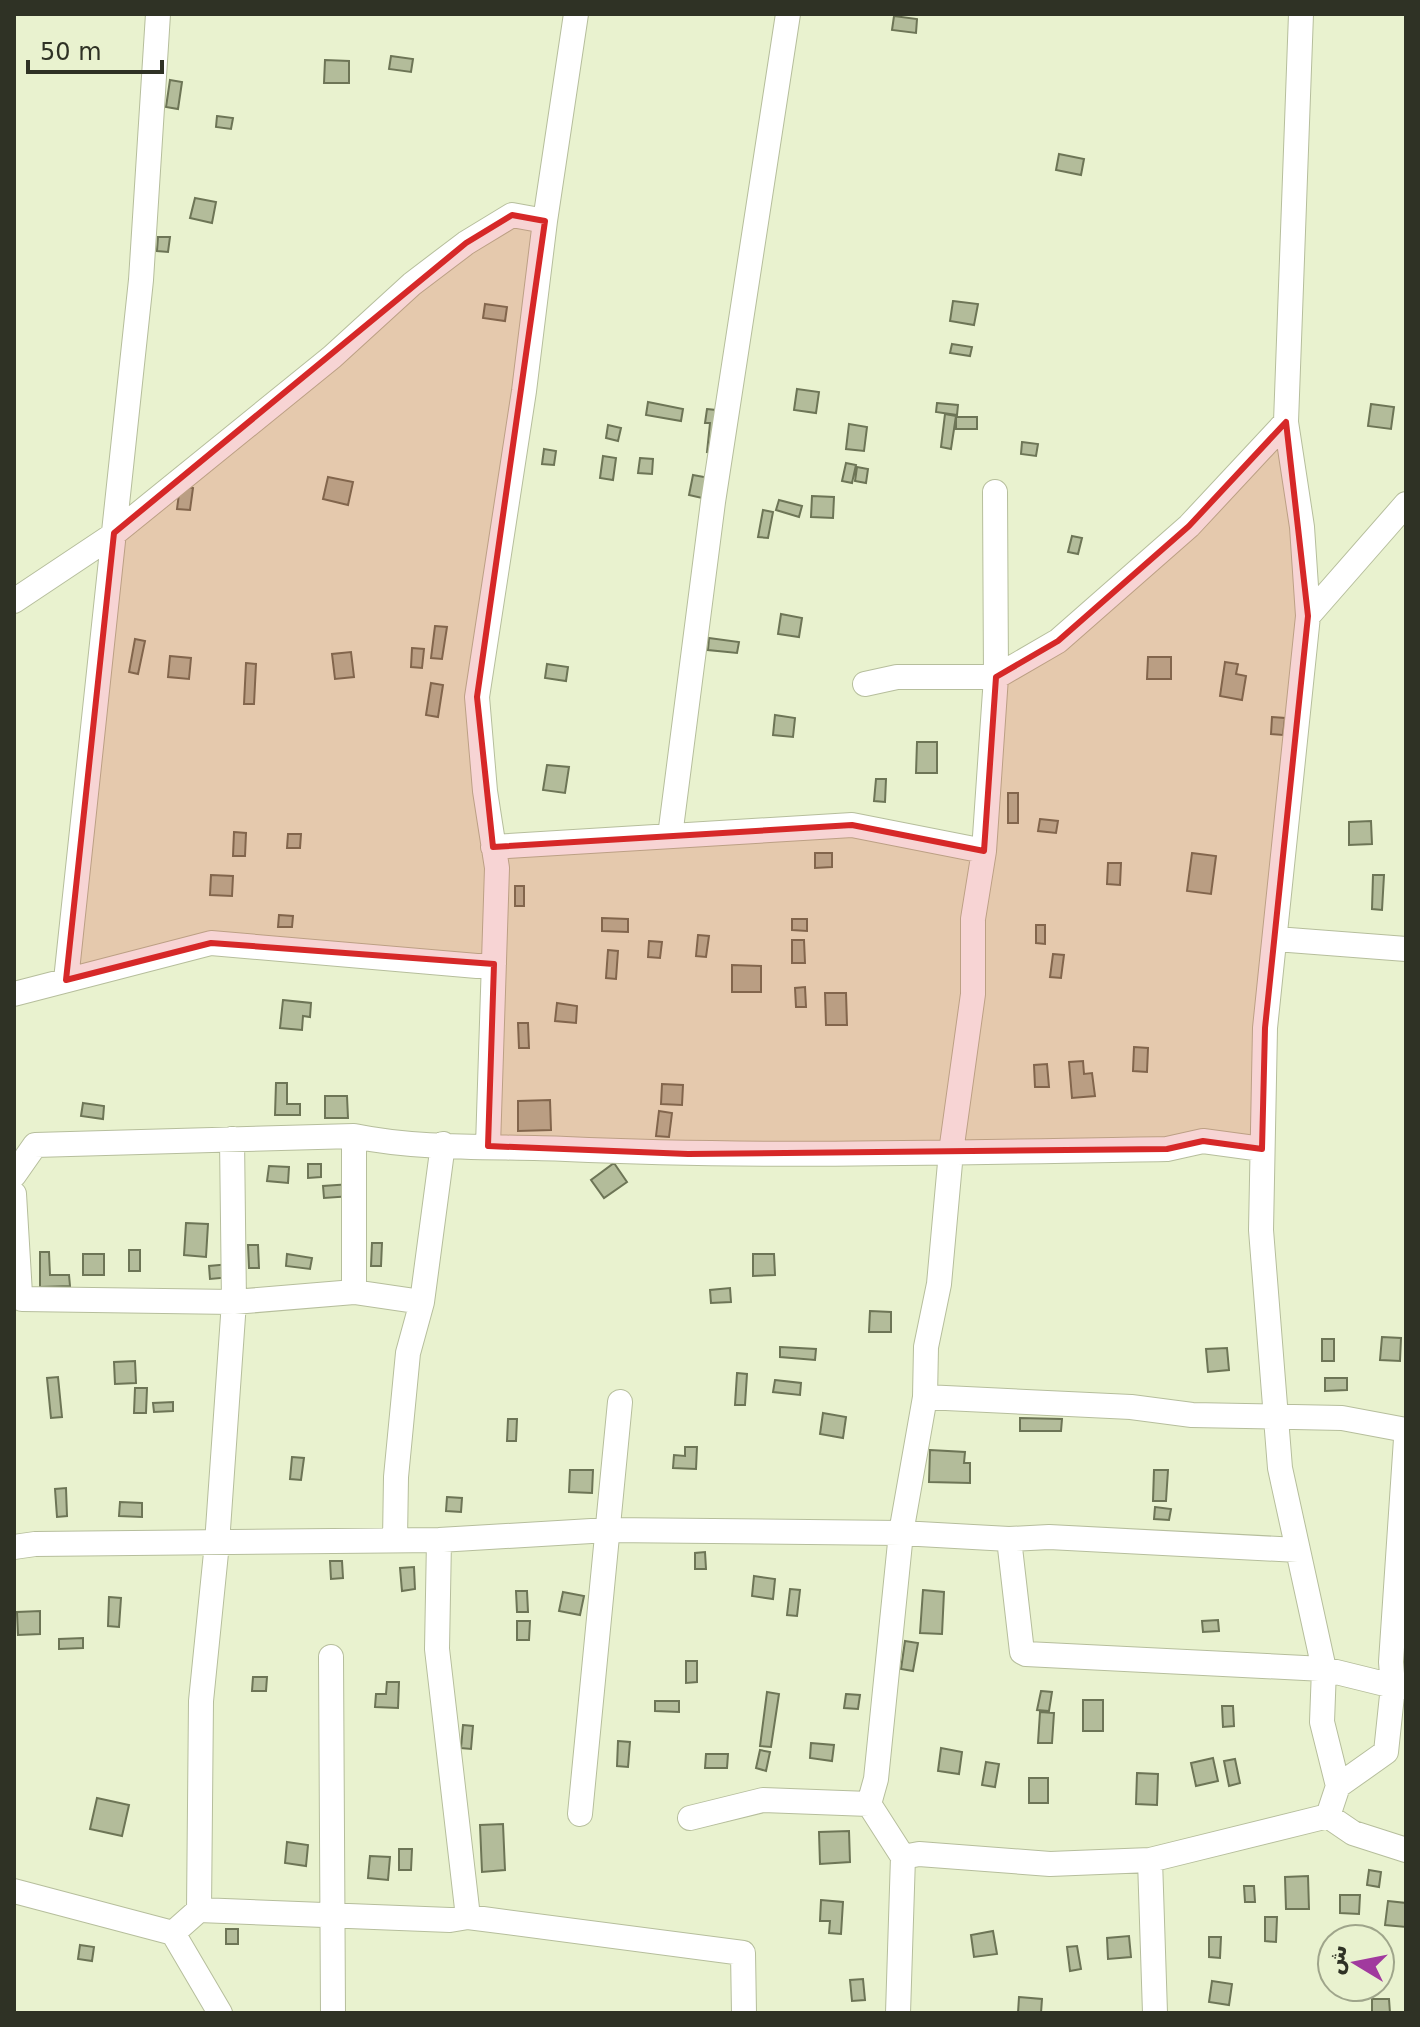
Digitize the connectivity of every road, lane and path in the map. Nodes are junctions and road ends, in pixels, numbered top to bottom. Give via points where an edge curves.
1 (158, 14) edge
2 (576, 14) edge
3 (788, 14) edge
4 (1301, 14) edge
5 (545, 221) junction
6 (1286, 422) junction
7 (995, 492) dead end
8 (1406, 504) edge
9 (114, 533) junction
10 (14, 601) edge
11 (1308, 616) junction
12 (996, 677) junction
13 (865, 684) dead end
14 (670, 836) junction
15 (493, 847) junction
16 (984, 851) junction
17 (1276, 939) junction
18 (1406, 949) edge
19 (494, 964) junction
20 (66, 980) junction
21 (14, 994) edge
22 (354, 1136) junction
23 (232, 1139) junction
24 (443, 1144) junction
25 (488, 1146) junction
26 (1262, 1149) junction
27 (951, 1152) junction
28 (14, 1175) edge
29 (14, 1194) edge
30 (354, 1292) junction
31 (17, 1294) edge
32 (234, 1302) junction
33 (422, 1302) junction
34 (925, 1397) junction
35 (620, 1402) dead end
36 (1276, 1415) junction
37 (1406, 1430) edge
38 (1406, 1439) edge
39 (608, 1530) junction
40 (901, 1533) junction
41 (1009, 1539) junction
42 (395, 1540) junction
43 (439, 1540) junction
44 (217, 1543) junction
45 (14, 1547) edge
46 (1298, 1550) junction
47 (331, 1657) dead end
48 (1324, 1669) junction
49 (1399, 1686) edge
50 (1338, 1786) junction
51 (869, 1804) junction
52 (580, 1814) dead end
53 (1328, 1816) junction
54 (690, 1818) dead end
55 (1406, 1850) edge
56 (903, 1857) junction
57 (1150, 1860) junction
58 (14, 1891) edge
59 (199, 1910) junction
60 (334, 1916) junction
61 (468, 1917) junction
62 (173, 1933) junction
63 (220, 2013) edge
64 (333, 2013) edge
65 (744, 2013) edge
66 (898, 2013) edge
67 (1155, 2013) edge

1 - 9 street via 141,280
2 - 5 street
3 - 14 street via 713,502
4 - 6 street
5 - 9 street via 512,215 466,243
5 - 15 street via 477,697
6 - 11 street via 1302,527
6 - 12 street via 1178,536 1058,641
7 - 12 street
8 - 11 street
9 - 10 street
9 - 20 street
11 - 17 street
12 - 13 street via 897,677
12 - 16 street
14 - 15 street
14 - 16 street via 852,825
15 - 19 street
16 - 27 street via 973,919 973,994
17 - 18 street
17 - 26 street via 1265,1028
19 - 20 street via 211,943
19 - 25 street
20 - 21 street
22 - 23 street
22 - 24 street
22 - 30 street
23 - 28 street via 35,1145
23 - 32 street
24 - 25 street
24 - 33 street
25 - 27 street via 688,1154
26 - 27 street via 1203,1141 1167,1149
26 - 36 street via 1261,1230
27 - 34 street via 939,1284 926,1347
29 - 31 street
30 - 32 street
30 - 33 street
31 - 32 street via 37,1300
32 - 44 street
33 - 42 street via 408,1353
34 - 36 street via 1192,1415
34 - 40 street
35 - 39 street
36 - 37 street via 1342,1418
36 - 46 street via 1280,1468
38 - 49 street via 1391,1662
39 - 40 street
39 - 43 street
39 - 52 street
40 - 41 street
40 - 51 street via 876,1779
41 - 46 street
41 - 48 street via 1019,1635 1026,1654
42 - 43 street
42 - 44 street
43 - 61 street via 437,1649
44 - 45 street
44 - 59 street via 201,1701
46 - 48 street
47 - 60 street
48 - 49 street
48 - 50 street via 1322,1722
49 - 50 street via 1386,1752
50 - 53 street
51 - 54 street via 763,1800
51 - 56 street
53 - 55 street via 1353,1833
53 - 57 street
56 - 57 street via 1050,1864
56 - 66 street
57 - 67 street
58 - 62 street
59 - 60 street
59 - 62 street
60 - 61 street
60 - 64 street
61 - 65 street via 743,1953
62 - 63 street

